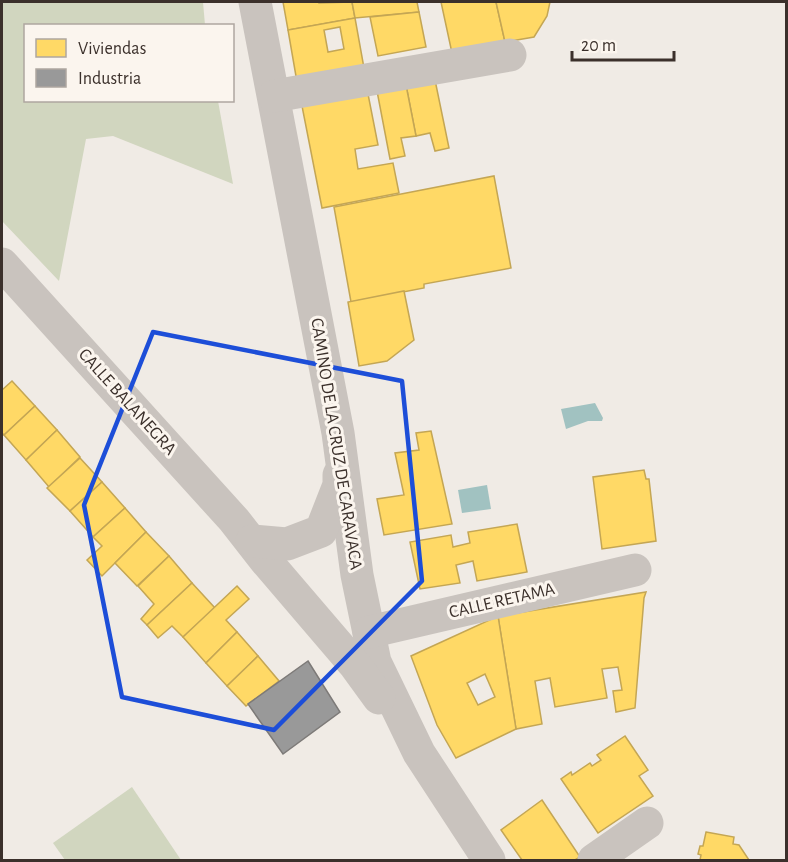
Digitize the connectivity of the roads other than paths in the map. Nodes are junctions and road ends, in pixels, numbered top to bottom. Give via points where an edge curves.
1 (255, 2) edge
2 (510, 55) dead end
3 (273, 96) junction
4 (2, 264) edge
5 (338, 433) junction
6 (252, 541) junction
7 (635, 570) dead end
8 (369, 632) junction
9 (419, 753) junction
10 (647, 823) dead end
11 (489, 861) edge
12 (594, 861) edge

1 - 3 street, CAMINO DE LA CRUZ DE CARAVACA
2 - 3 street
3 - 5 street, CAMINO DE LA CRUZ DE CARAVACA
4 - 6 street, CALLE BALANEGRA
5 - 6 street via 339,485 321,531 287,544
5 - 8 street, CAMINO DE LA CRUZ DE CARAVACA via 357,575
6 - 9 street, CALLE BALANEGRA via 355,665
7 - 8 street, CALLE RETAMA
8 - 9 street, CAMINO DE LA CRUZ DE CARAVACA via 375,662
9 - 11 street, CAMINO DE LA CRUZ DE CARAVACA
10 - 12 street

